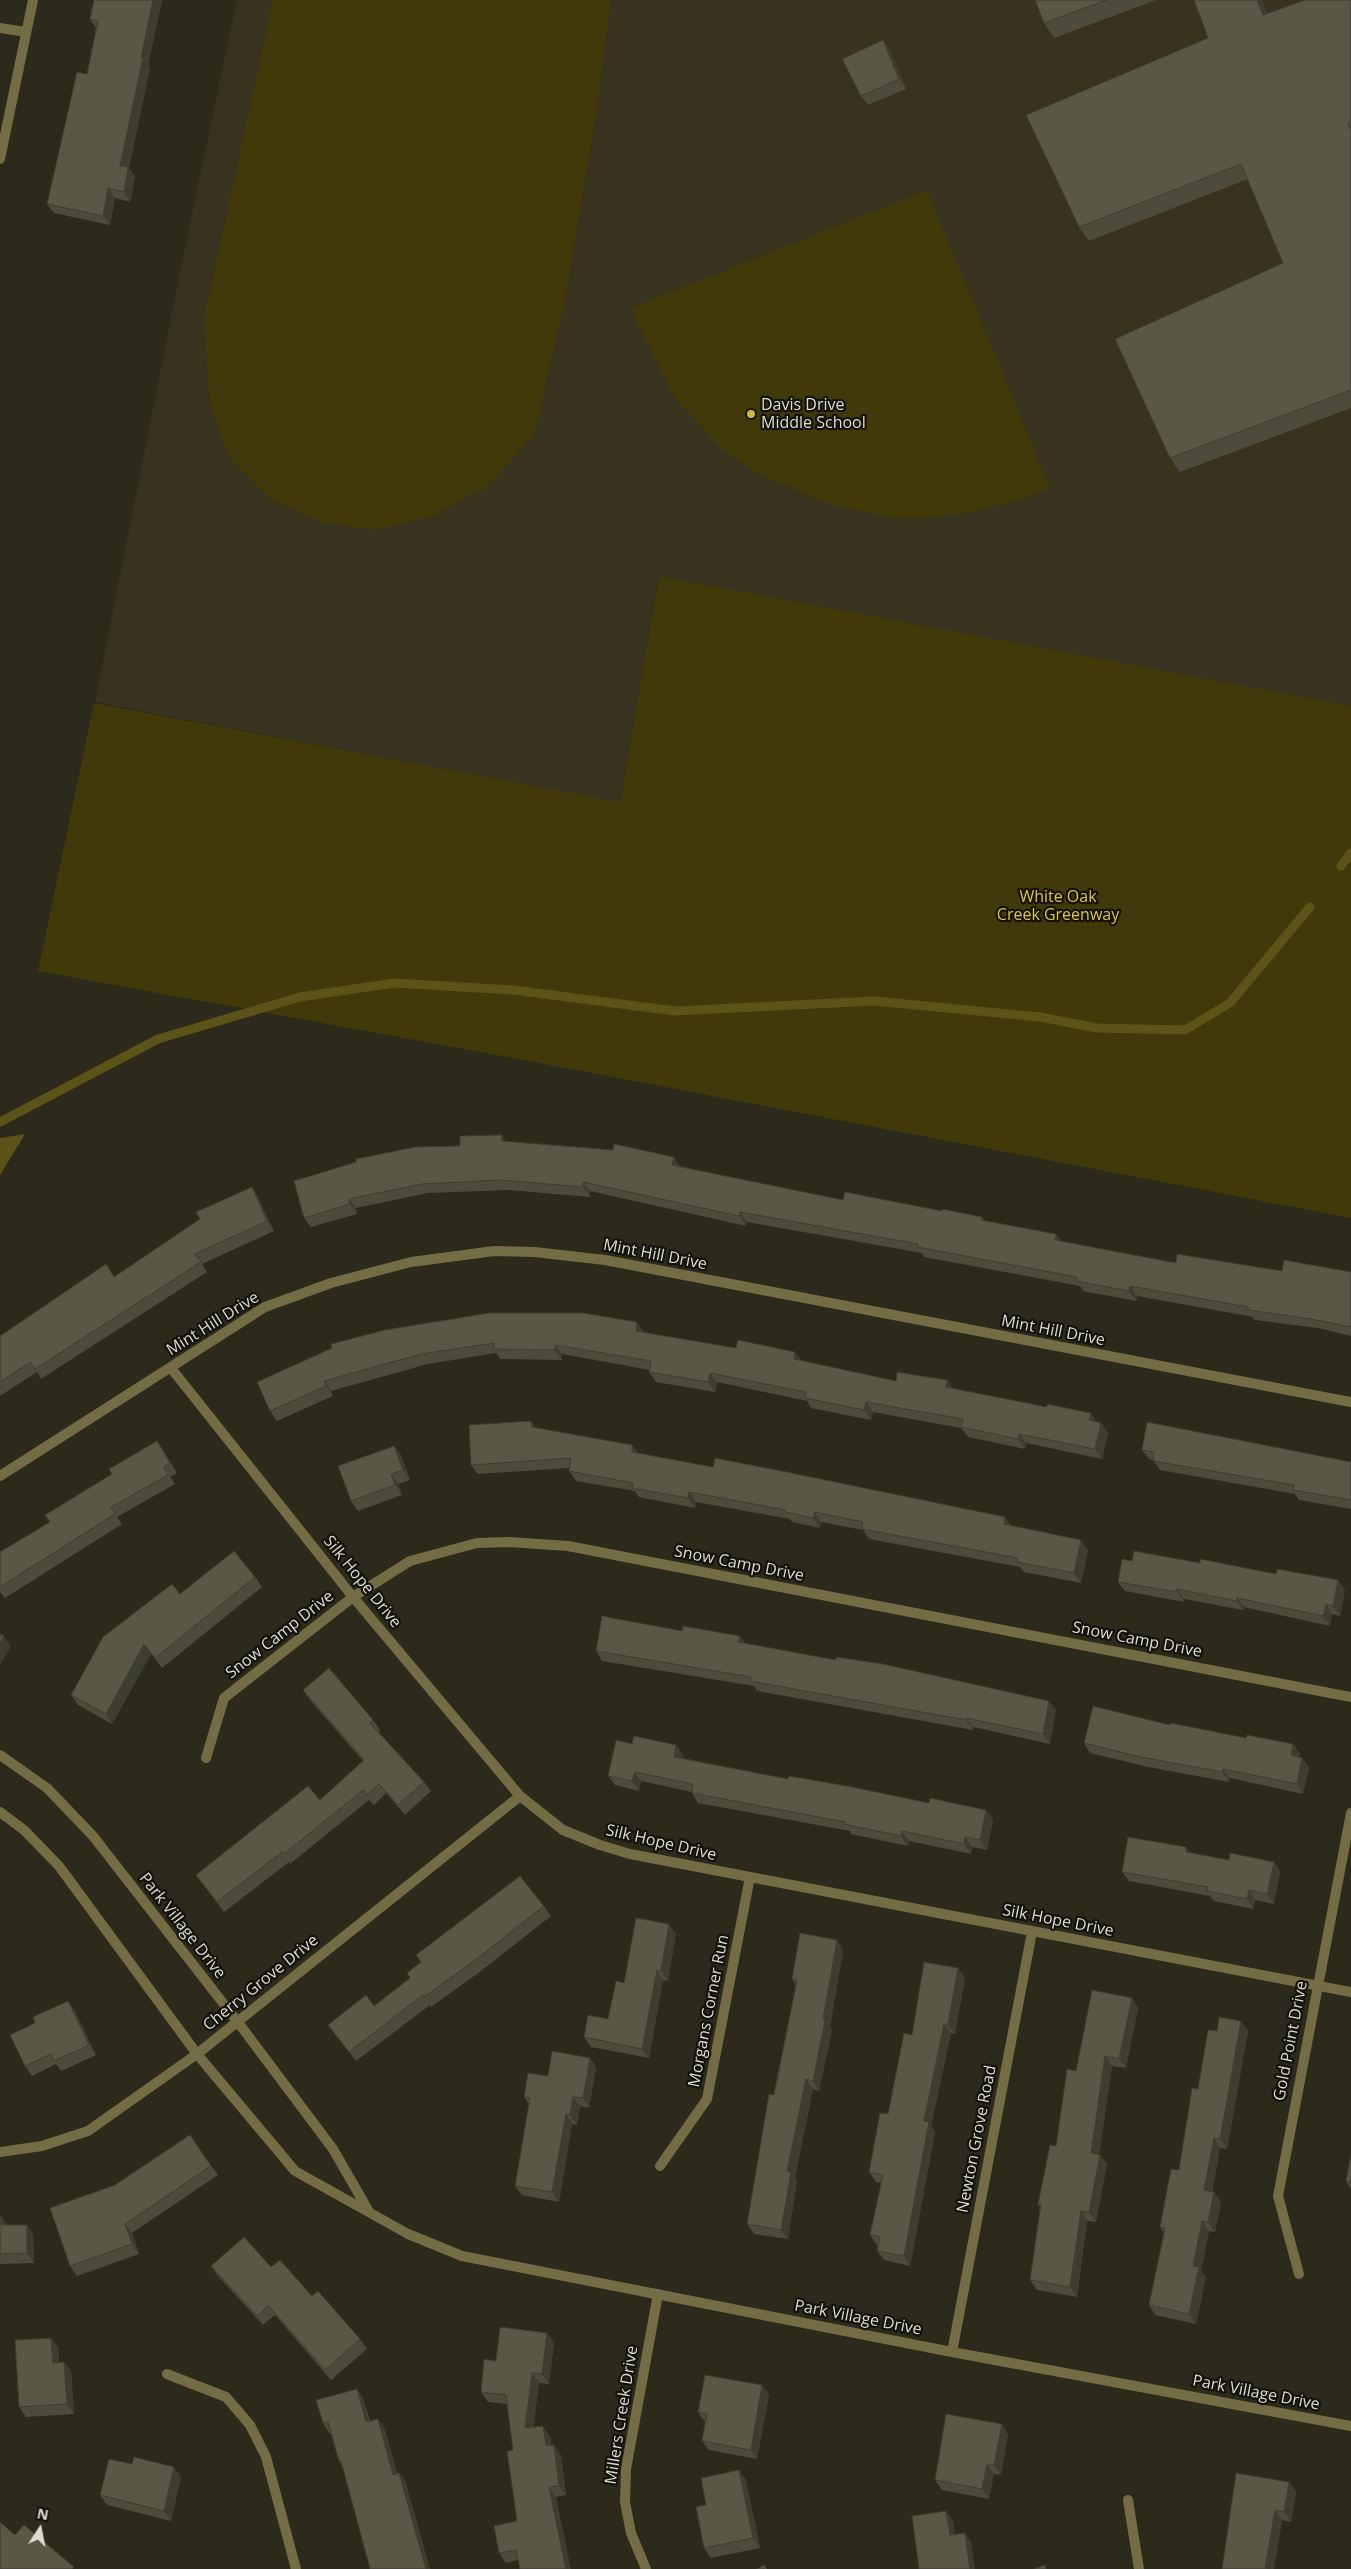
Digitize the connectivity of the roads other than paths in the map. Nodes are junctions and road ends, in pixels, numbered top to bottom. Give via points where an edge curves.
1 (33, 0) edge
2 (0, 28) edge
3 (26, 32) junction
4 (0, 159) edge
5 (171, 1368) junction
6 (1351, 1402) edge
7 (0, 1476) edge
8 (353, 1597) junction
9 (1351, 1697) edge
10 (0, 1755) edge
11 (206, 1758) dead end
12 (520, 1796) junction
13 (0, 1812) edge
14 (1351, 1812) edge
15 (750, 1877) junction
16 (1032, 1932) junction
17 (1317, 1985) junction
18 (1351, 1992) edge
19 (237, 2021) junction
20 (197, 2054) junction
21 (0, 2152) edge
22 (660, 2166) dead end
23 (369, 2211) junction
24 (1299, 2274) dead end
25 (658, 2294) junction
26 (952, 2352) junction
27 (166, 2374) dead end
28 (1351, 2426) edge
29 (1128, 2500) dead end
30 (296, 2569) edge
31 (646, 2569) edge
32 (1139, 2569) edge

1 - 3 street
2 - 3 street
3 - 4 street
5 - 6 street, Mint Hill Drive via 265,1307 312,1290 411,1262 494,1251 534,1252 605,1260
5 - 7 street, Mint Hill Drive
5 - 8 street, Silk Hope Drive
8 - 9 street, Snow Camp Drive via 410,1561 446,1550 477,1543 568,1546
8 - 11 street, Snow Camp Drive via 224,1698
8 - 12 street, Silk Hope Drive
10 - 19 street, Park Village Drive via 48,1788 73,1813
12 - 15 street, Silk Hope Drive via 563,1830 600,1845 630,1854
12 - 19 street, Cherry Grove Drive
13 - 20 street, Park Village Drive via 24,1830 59,1866
14 - 17 street, Gold Point Drive
15 - 16 street, Silk Hope Drive
15 - 22 street, Morgans Corner Run via 707,2099
16 - 17 street, Silk Hope Drive
16 - 26 street, Newton Grove Road
17 - 18 street, Silk Hope Drive
17 - 24 street, Gold Point Drive via 1278,2196
19 - 20 street, Cherry Grove Drive
19 - 23 street, Park Village Drive via 333,2150
20 - 21 street, Cherry Grove Drive via 88,2131 42,2146
20 - 23 street, Park Village Drive via 295,2171
23 - 25 street, Park Village Drive via 408,2234 462,2256
25 - 26 street, Park Village Drive
25 - 31 street, Millers Creek Drive via 626,2469 626,2510 631,2533
26 - 28 street, Park Village Drive
27 - 30 street via 226,2397 250,2425 266,2457
29 - 32 street

